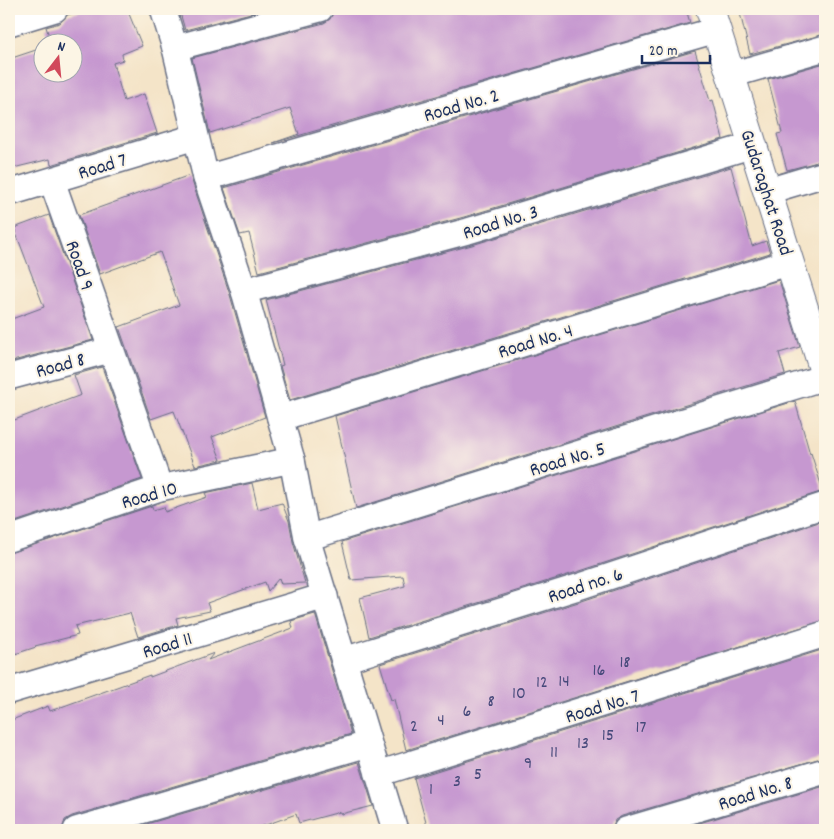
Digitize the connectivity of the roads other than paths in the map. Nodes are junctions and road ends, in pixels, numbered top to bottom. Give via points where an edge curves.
1 (55, 9) edge
2 (163, 9) edge
3 (320, 9) edge
4 (713, 19) edge
5 (9, 23) edge
6 (175, 48) junction
7 (825, 48) edge
8 (731, 75) junction
9 (195, 137) junction
10 (753, 144) junction
11 (825, 174) edge
12 (206, 178) junction
13 (52, 181) junction
14 (768, 191) junction
15 (9, 193) edge
16 (790, 262) junction
17 (244, 291) junction
18 (820, 336) edge
19 (110, 350) junction
20 (825, 376) edge
21 (9, 377) edge
22 (280, 418) junction
23 (292, 460) junction
24 (160, 488) junction
25 (825, 505) edge
26 (308, 538) junction
27 (9, 539) edge
28 (325, 596) junction
29 (825, 634) edge
30 (344, 660) junction
31 (9, 691) edge
32 (368, 744) junction
33 (825, 771) edge
34 (378, 774) junction
35 (76, 830) edge
36 (395, 830) edge
37 (626, 830) edge

1 - 5 street
2 - 6 street
3 - 6 street
4 - 8 street, Gudaraghat Road
4 - 12 street, Road No. 2
6 - 9 street
7 - 8 street
8 - 10 street, Gudaraghat Road
9 - 12 street
9 - 13 street, Road 7
10 - 14 street, Gudaraghat Road
10 - 17 street, Road No. 3 via 468,231
11 - 14 street
12 - 17 street
13 - 15 street, Road 7
13 - 19 street, Road 9
14 - 16 street, Gudaraghat Road
16 - 18 street, Gudaraghat Road
16 - 22 street, Road No. 4
17 - 22 street
18 - 20 street, Gudaraghat Road
19 - 21 street, Road 8
19 - 24 street, Road 9
20 - 26 street, Road No. 5
22 - 23 street
23 - 24 street, Road 10
23 - 26 street
24 - 27 street, Road 10
25 - 30 street, Road no. 6
26 - 28 street
28 - 30 street
28 - 31 street, Road 11
29 - 34 street, Road No. 7
30 - 32 street
32 - 34 street
32 - 35 street
33 - 37 street, Road No. 8
34 - 36 street

